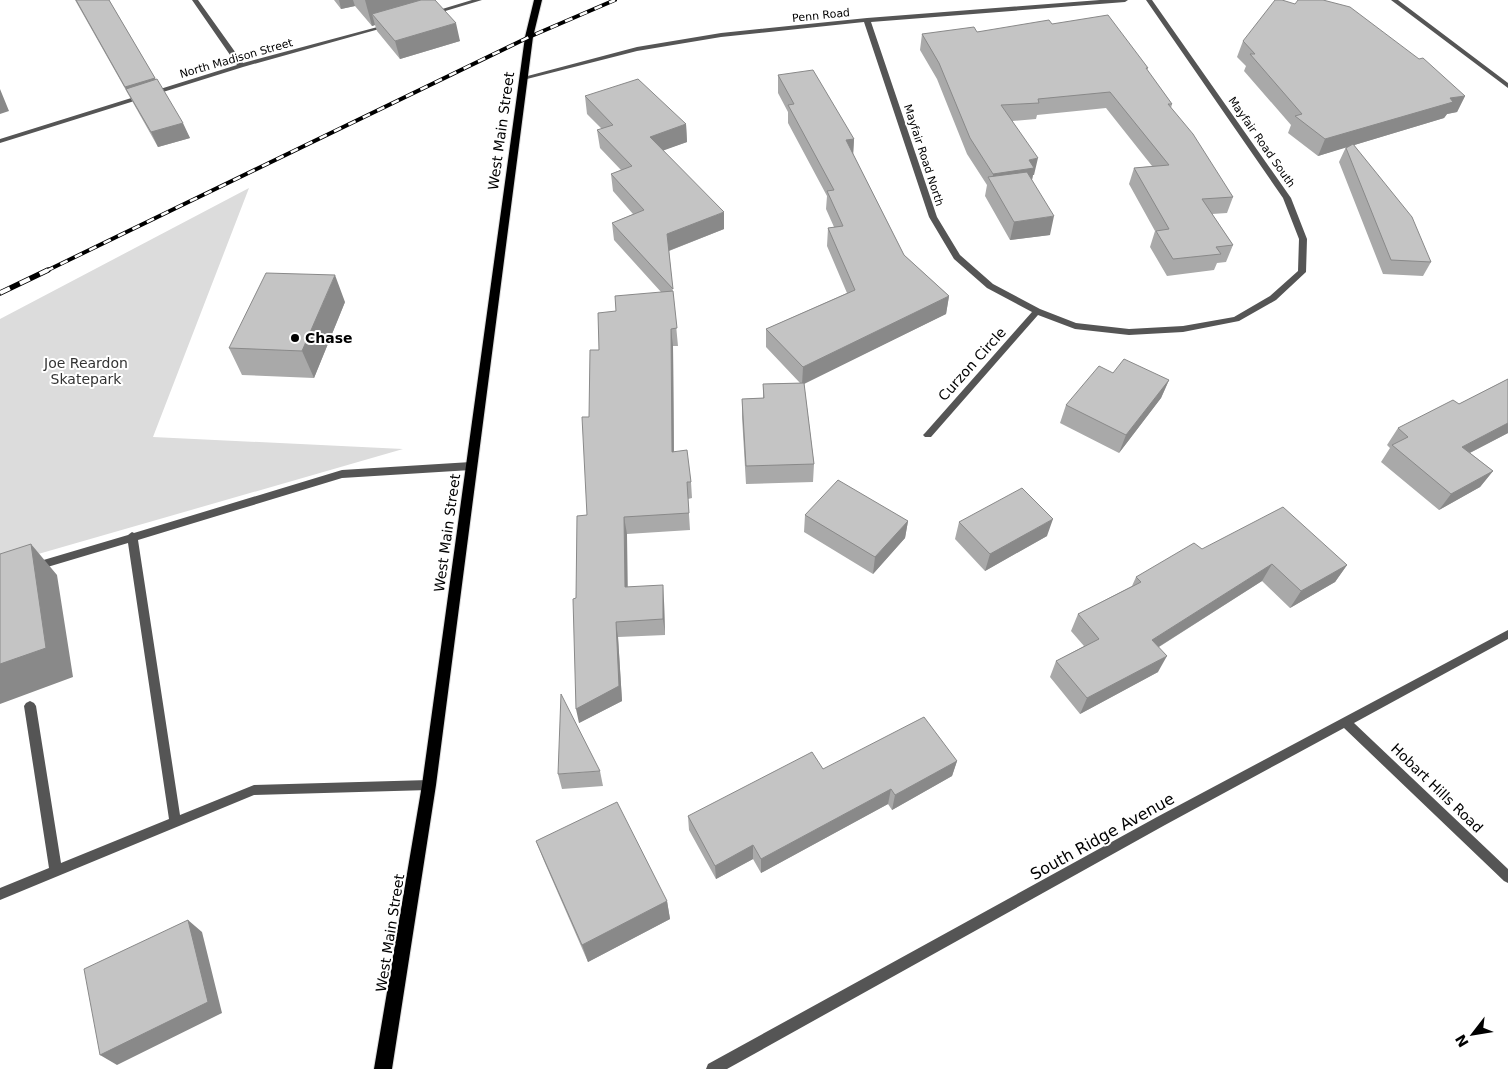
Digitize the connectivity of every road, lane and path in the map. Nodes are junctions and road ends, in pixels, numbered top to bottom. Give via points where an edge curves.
1 (195, 0) edge
2 (479, 0) edge
3 (538, 0) edge
4 (1125, 0) edge
5 (1149, 0) edge
6 (1394, 0) edge
7 (423, 16) edge
8 (867, 20) junction
9 (395, 24) edge
10 (241, 66) junction
11 (523, 78) junction
12 (1508, 86) edge
13 (0, 141) edge
14 (1037, 312) junction
15 (928, 435) dead end
16 (471, 466) junction
17 (132, 536) junction
18 (28, 569) edge
19 (1508, 634) edge
20 (30, 706) dead end
21 (1345, 721) junction
22 (429, 785) junction
23 (175, 822) junction
24 (56, 871) junction
25 (1508, 877) edge
26 (0, 894) edge
27 (383, 1069) edge
28 (714, 1069) edge

1 - 10 street
2 - 7 street
3 - 11 main road, West Main Street
4 - 8 street, Penn Road
5 - 14 street, Mayfair Road South via 1287,198 1303,239 1302,272 1273,298 1236,319 1183,329 1129,332 1075,326
6 - 12 street
8 - 11 street, Penn Road via 721,35 646,48
8 - 14 street, Mayfair Road North via 933,216 957,257 990,286
9 - 10 street, North Madison Street
10 - 13 street, North Madison Street
11 - 16 main road, West Main Street
14 - 15 street, Curzon Circle
16 - 17 street via 342,474
16 - 22 main road, West Main Street
17 - 18 street
17 - 23 street
19 - 21 street, South Ridge Avenue
20 - 24 street
21 - 25 street, Hobart Hills Road
21 - 28 street, South Ridge Avenue
22 - 23 street via 254,790
22 - 27 main road, West Main Street
23 - 24 street
24 - 26 street

